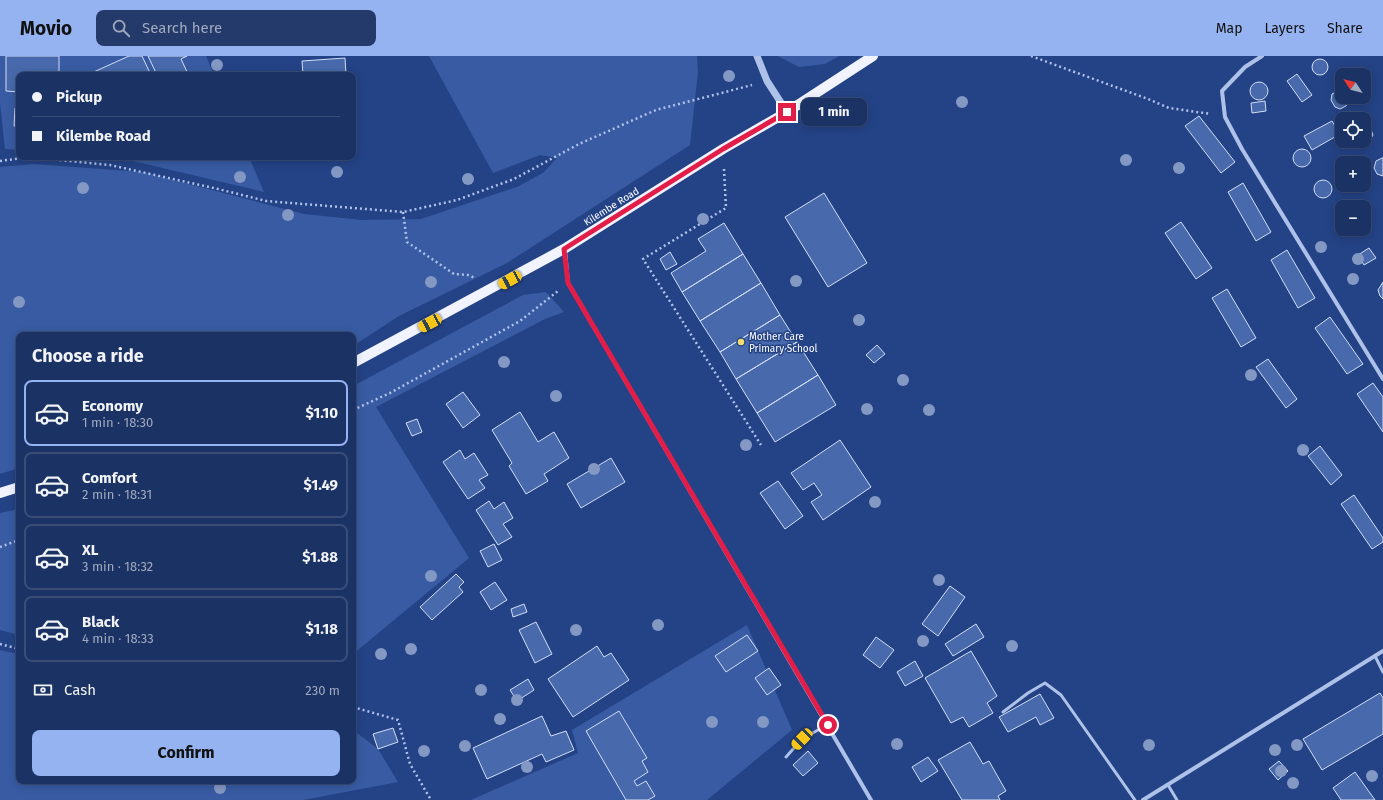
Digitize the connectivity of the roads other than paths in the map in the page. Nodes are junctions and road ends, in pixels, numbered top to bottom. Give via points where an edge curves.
1 (757, 56) edge
2 (873, 56) edge
3 (1262, 56) edge
4 (787, 112) junction
5 (564, 249) junction
6 (356, 361) edge
7 (1383, 379) edge
8 (16, 488) edge
9 (0, 492) edge
10 (1383, 651) edge
11 (1375, 656) junction
12 (1383, 672) edge
13 (1003, 712) dead end
14 (828, 725) junction
15 (786, 757) dead end
16 (1168, 785) junction
17 (871, 800) edge
18 (1135, 800) edge
19 (1143, 800) edge
20 (1177, 800) edge

1 - 4 street via 767,81
2 - 4 main road, Kilembe Road
3 - 7 street via 1245,67 1222,91 1224,116
4 - 5 main road, Kilembe Road
5 - 6 main road, Kilembe Road
5 - 14 street via 568,283
8 - 9 main road
10 - 11 street
11 - 12 lane
11 - 16 street
13 - 18 lane via 1045,683 1061,695
14 - 15 lane via 802,739
14 - 17 street
16 - 19 street
16 - 20 lane

